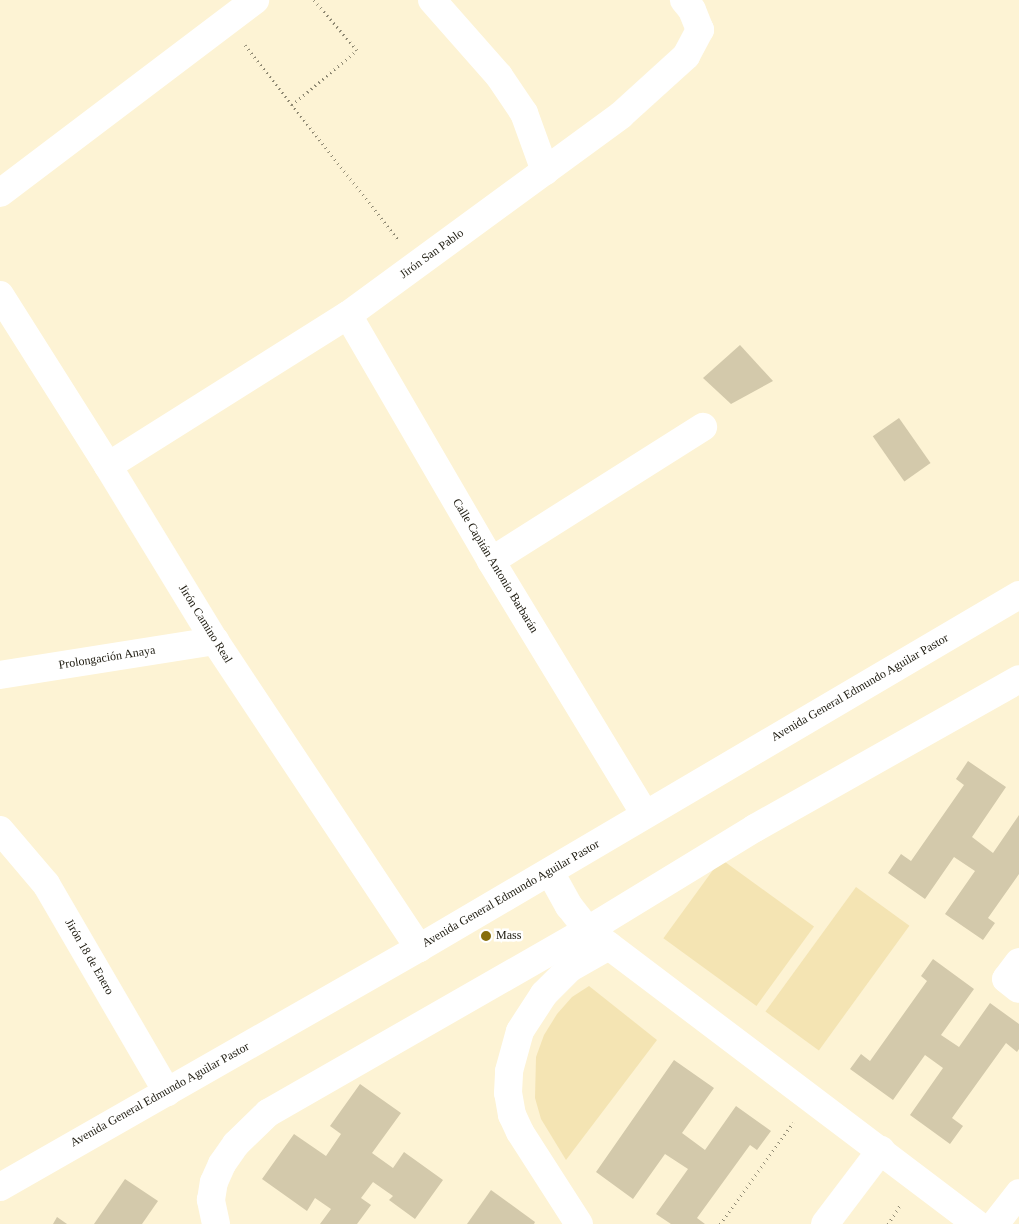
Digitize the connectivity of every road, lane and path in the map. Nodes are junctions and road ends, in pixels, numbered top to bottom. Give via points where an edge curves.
1 (255, 0) edge
2 (314, 0) edge
3 (432, 0) edge
4 (684, 0) edge
5 (227, 22) junction
6 (292, 105) junction
7 (545, 171) junction
8 (0, 192) edge
9 (418, 265) junction
10 (0, 295) edge
11 (348, 315) junction
12 (703, 427) dead end
13 (108, 466) junction
14 (491, 561) junction
15 (1019, 595) edge
16 (215, 641) junction
17 (0, 674) edge
18 (1019, 679) edge
19 (645, 814) junction
20 (0, 830) edge
21 (550, 872) junction
22 (599, 938) junction
23 (419, 948) junction
24 (1019, 962) edge
25 (1019, 989) edge
26 (167, 1092) junction
27 (812, 1097) junction
28 (881, 1150) junction
29 (0, 1186) edge
30 (1019, 1193) edge
31 (216, 1224) edge
32 (579, 1224) edge
33 (720, 1224) edge
34 (825, 1224) edge
35 (977, 1224) edge
36 (995, 1224) edge

1 - 5 street
2 - 6 path via 357,50
3 - 7 street via 499,76 524,113
4 - 7 street, Jirón San Pablo via 700,30 686,56 621,115
5 - 6 path
5 - 8 street
6 - 9 path
7 - 9 street, Jirón San Pablo
9 - 11 street, Jirón San Pablo
10 - 13 street, Jirón Camino Real
11 - 13 street, Jirón San Pablo
11 - 14 street, Calle Capitán Antonio Barbarán
12 - 14 street
13 - 16 street, Jirón Camino Real
14 - 19 street, Calle Capitán Antonio Barbarán
15 - 19 street, Avenida General Edmundo Aguilar Pastor
16 - 17 street, Prolongación Anaya
16 - 23 street, Jirón Camino Real
18 - 22 street via 755,828
19 - 21 street, Avenida General Edmundo Aguilar Pastor
20 - 26 street, Jirón 18 de Enero via 46,884
21 - 22 street via 569,906
21 - 23 street, Avenida General Edmundo Aguilar Pastor
22 - 27 street
22 - 31 street via 268,1113 236,1144 222,1164 211,1200
22 - 32 street via 544,994 520,1031 509,1071 512,1115
23 - 26 street, Avenida General Edmundo Aguilar Pastor
24 - 25 street via 1006,979
26 - 29 street, Avenida General Edmundo Aguilar Pastor
27 - 28 street
27 - 33 path
28 - 34 street
28 - 35 street
30 - 36 street

